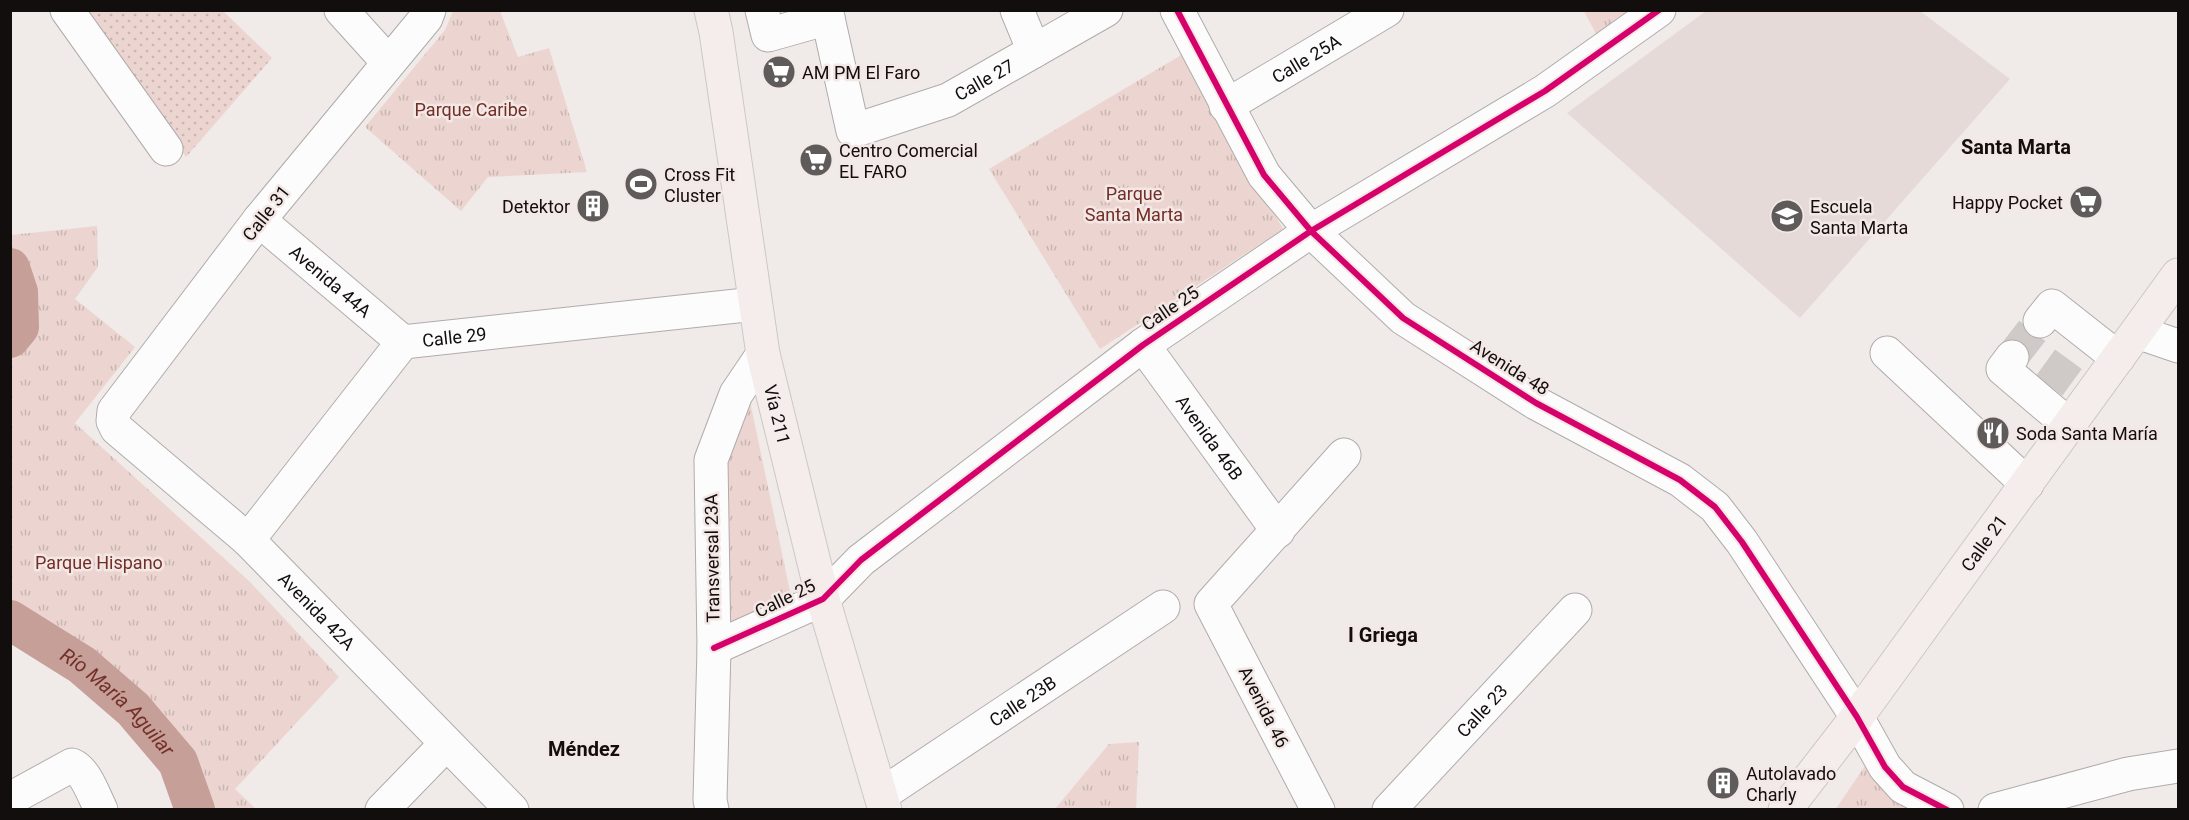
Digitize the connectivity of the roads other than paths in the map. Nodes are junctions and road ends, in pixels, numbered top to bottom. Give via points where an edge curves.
1 (67, 10) edge
2 (341, 10) edge
3 (429, 10) edge
4 (711, 10) edge
5 (762, 10) edge
6 (1017, 10) edge
7 (1106, 10) edge
8 (1177, 10) edge
9 (1659, 10) edge
10 (826, 14) edge
11 (1369, 15) edge
12 (1034, 51) junction
13 (388, 62) junction
14 (1226, 106) junction
15 (165, 149) dead end
16 (259, 220) junction
17 (1311, 231) junction
18 (2178, 275) edge
19 (755, 304) junction
20 (2066, 331) dead end
21 (404, 342) junction
22 (1143, 345) junction
23 (2127, 345) junction
24 (2178, 346) edge
25 (1887, 353) dead end
26 (763, 354) junction
27 (2030, 380) dead end
28 (113, 421) joint
29 (2069, 425) junction
30 (1344, 455) dead end
31 (2026, 484) junction
32 (1278, 531) junction
33 (248, 540) junction
34 (823, 599) junction
35 (1163, 607) dead end
36 (1575, 610) dead end
37 (714, 648) junction
38 (1857, 717) junction
39 (446, 744) junction
40 (2178, 766) edge
41 (10, 799) edge
42 (883, 802) edge
43 (708, 806) edge
44 (101, 810) edge
45 (382, 810) edge
46 (512, 810) edge
47 (1318, 810) edge
48 (1389, 810) edge
49 (1785, 810) edge
50 (1947, 810) edge
51 (1995, 810) edge

1 - 15 street
2 - 13 street
3 - 13 street, Calle 31
4 - 19 main road, Vía 211
5 - 10 street via 768,35
6 - 12 street
7 - 12 street, Calle 27
8 - 14 street, Avenida 48
9 - 17 street, Calle 25 via 1545,91
10 - 12 street, Calle 27 via 853,131 948,100
11 - 14 street, Calle 25A
13 - 16 street, Calle 31
14 - 17 street, Avenida 48 via 1264,175
16 - 21 street, Avenida 44A
16 - 28 street, Calle 31 via 114,411
17 - 22 street, Calle 25
17 - 38 street, Avenida 48 via 1403,318 1536,403 1680,480 1715,507
18 - 23 main road, Calle 21
19 - 21 street, Calle 29
19 - 26 main road, Vía 211
20 - 23 street
21 - 33 street, Calle 29
22 - 32 street, Avenida 46B
22 - 34 street, Calle 25 via 861,560
23 - 24 street
23 - 29 main road, Calle 21
25 - 31 street
26 - 34 main road, Vía 211
26 - 37 street, Transversal 23A via 736,394 711,460
27 - 29 street
28 - 33 street, Avenida 42A via 117,429
29 - 31 main road, Calle 21
30 - 32 street
31 - 38 main road, Calle 21
32 - 47 street, Avenida 46 via 1211,604
33 - 39 street, Avenida 42A
34 - 37 street, Calle 25
34 - 42 main road, Vía 211
35 - 42 street, Calle 23B
36 - 48 street, Calle 23
37 - 43 street, Transversal 23A
38 - 49 main road, Calle 21
38 - 50 street, Avenida 48 via 1885,767 1903,787
39 - 45 street
39 - 46 street, Avenida 42A
40 - 51 street via 2128,774
41 - 44 street via 72,765 78,768

